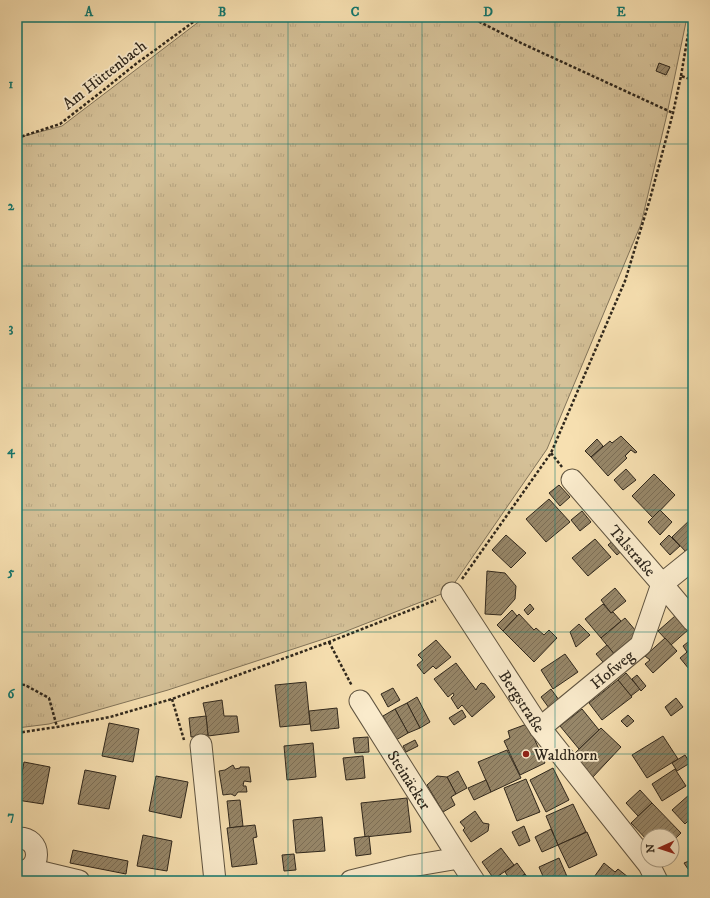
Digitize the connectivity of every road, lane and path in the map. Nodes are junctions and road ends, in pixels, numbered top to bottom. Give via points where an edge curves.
1 (200, 17) edge
2 (470, 17) edge
3 (691, 17) edge
4 (680, 76) junction
5 (693, 80) edge
6 (673, 113) junction
7 (17, 138) edge
8 (572, 480) dead end
9 (693, 559) edge
10 (662, 584) junction
11 (452, 593) junction
12 (693, 621) edge
13 (329, 642) junction
14 (17, 684) edge
15 (172, 699) junction
16 (360, 701) joint
17 (57, 727) junction
18 (540, 728) junction
19 (17, 733) edge
20 (201, 745) joint
21 (17, 838) edge
22 (459, 858) junction
23 (23, 870) edge
24 (356, 880) edge
25 (79, 881) edge
26 (215, 881) edge
27 (474, 881) edge
28 (658, 881) edge

1 - 7 path, Am Hüttenbach via 137,62 60,124
2 - 6 path
3 - 4 path
4 - 5 path
4 - 6 path
6 - 11 path via 625,281 551,453
8 - 10 street, Talstraße
9 - 10 street
10 - 12 street, Talstraße
10 - 18 street, Hofweg via 641,645
11 - 13 path
11 - 18 street, Bergstraße
13 - 15 path
13 - 16 path
14 - 17 path via 25,685 49,698
15 - 17 path via 110,717
15 - 20 path via 185,745
16 - 22 street, Steinäcker
17 - 19 path
18 - 28 street, Bergstraße via 649,865
20 - 26 street
21 - 23 street via 26,839 36,848 35,861
22 - 24 street
22 - 27 street, Steinäcker
23 - 25 street

